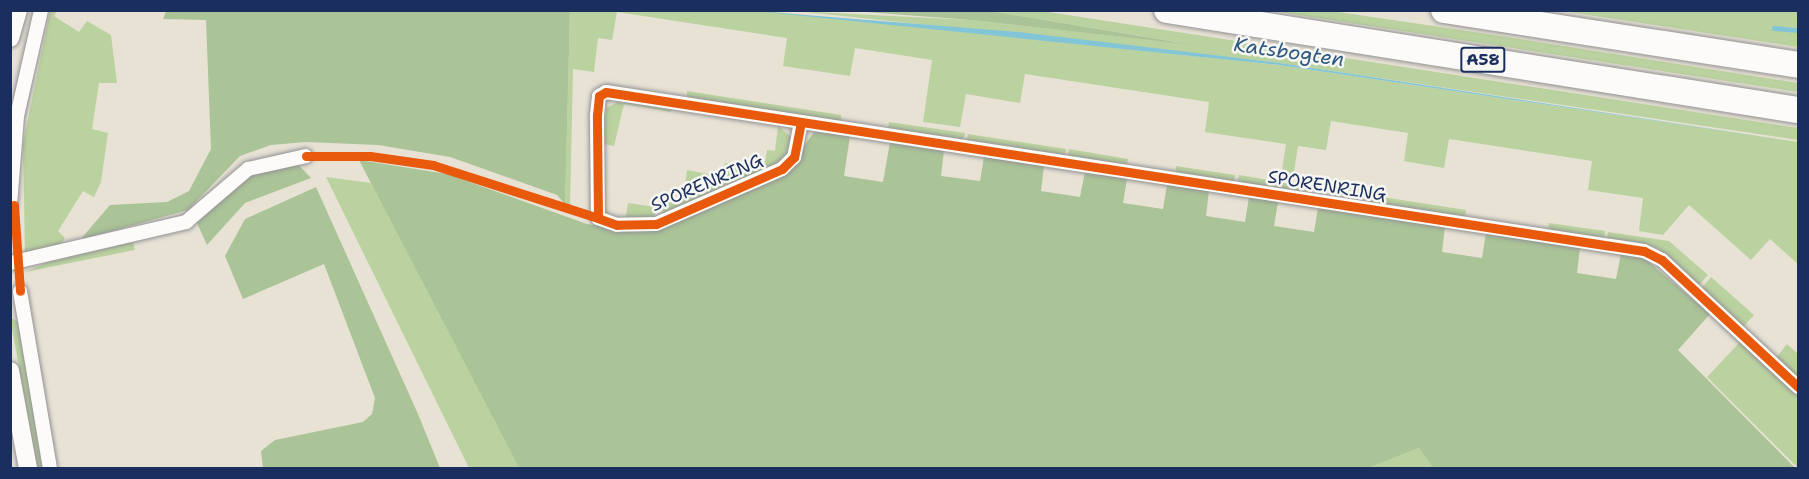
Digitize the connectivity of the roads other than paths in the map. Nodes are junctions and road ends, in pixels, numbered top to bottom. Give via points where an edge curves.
1 (18, 10) edge
2 (41, 10) edge
3 (1167, 10) edge
4 (1444, 10) edge
5 (10, 38) edge
6 (1798, 64) edge
7 (1798, 110) edge
8 (801, 122) junction
9 (306, 156) dead end
10 (12, 205) edge
11 (10, 263) edge
12 (20, 291) dead end
13 (17, 310) edge
14 (10, 371) edge
15 (1798, 387) edge
16 (28, 468) edge
17 (50, 468) edge

1 - 5 street
2 - 10 street via 14,138
3 - 7 highway, A58
4 - 6 highway, A58
8 - 8 street, SPORENRING via 603,93 597,115 598,218 617,225 656,224 782,169 794,157
8 - 15 street, SPORENRING via 1644,251 1662,260
9 - 11 street via 254,166 186,222
12 - 13 street
13 - 17 street
14 - 16 street

